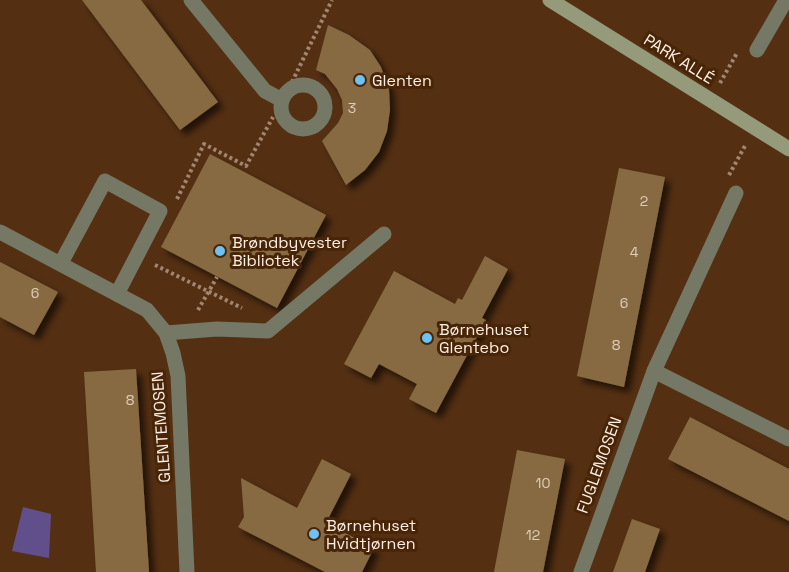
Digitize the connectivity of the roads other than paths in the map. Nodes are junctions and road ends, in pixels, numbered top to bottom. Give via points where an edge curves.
1 (191, 0) edge
2 (550, 0) edge
3 (786, 0) edge
4 (757, 50) dead end
5 (285, 95) road end
6 (789, 149) edge
7 (736, 193) road end
8 (0, 232) edge
9 (384, 234) dead end
10 (61, 263) junction
11 (117, 294) junction
12 (166, 333) junction
13 (654, 371) junction
14 (789, 439) edge
15 (188, 572) edge
16 (581, 572) edge

1 - 5 street via 266,91
2 - 6 street, PARK ALLÉ
3 - 4 street
7 - 13 street, FUGLEMOSEN
8 - 10 street, GLENTEMOSEN
9 - 12 street via 268,332 217,329
10 - 11 street, GLENTEMOSEN
10 - 11 street via 105,181 160,211
11 - 12 street, GLENTEMOSEN via 147,310
12 - 15 street, GLENTEMOSEN via 178,376
13 - 14 street
13 - 16 street, FUGLEMOSEN

